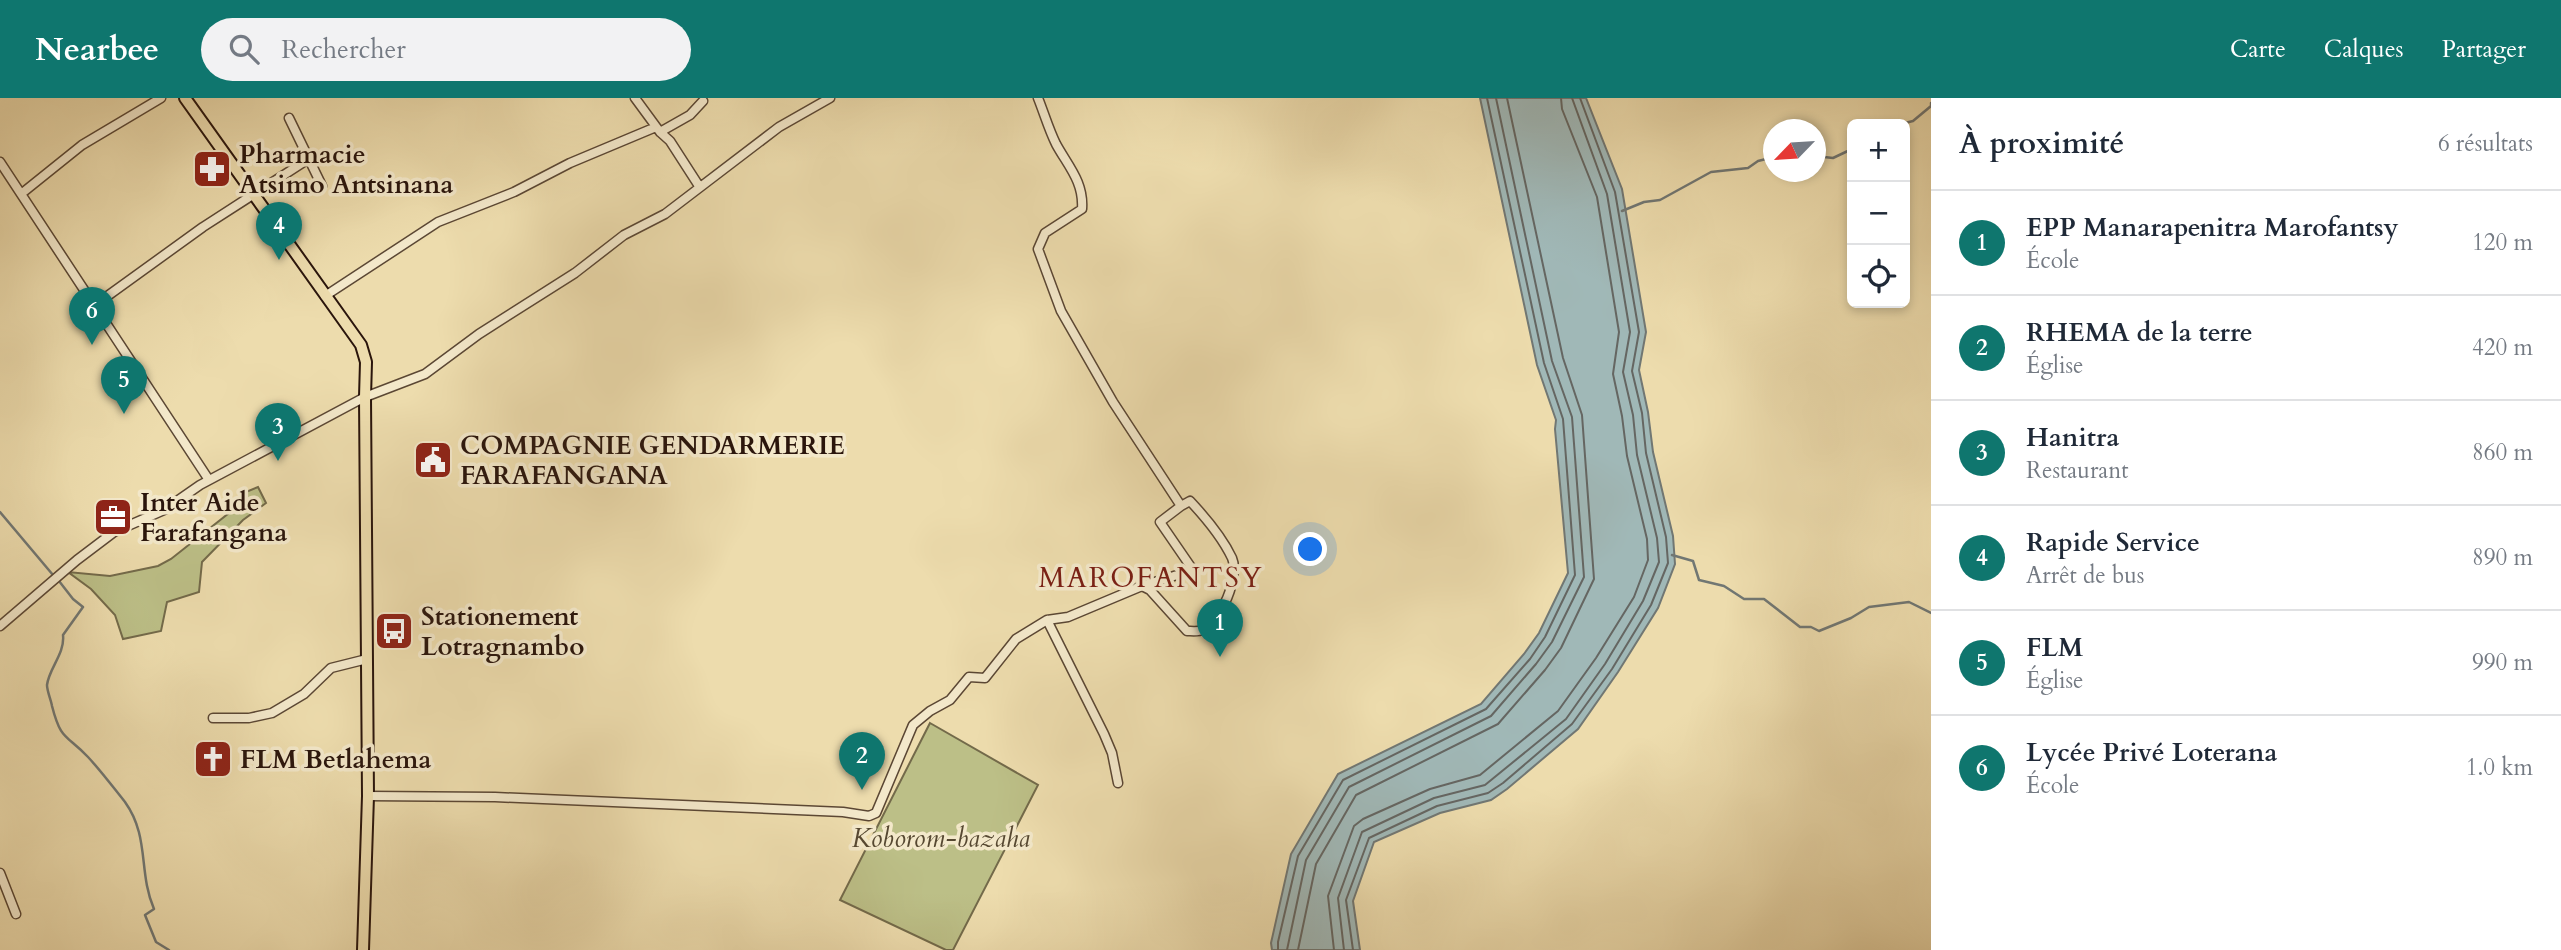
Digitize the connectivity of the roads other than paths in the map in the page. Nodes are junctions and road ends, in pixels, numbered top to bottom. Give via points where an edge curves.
1 (161, 98) edge
2 (185, 98) edge
3 (635, 98) edge
4 (830, 98) edge
5 (1038, 98) edge
6 (703, 101) dead end
7 (289, 118) dead end
8 (658, 130) junction
9 (307, 160) junction
10 (0, 162) edge
11 (699, 186) junction
12 (322, 187) dead end
13 (21, 194) junction
14 (253, 196) junction
15 (325, 296) junction
16 (95, 305) junction
17 (365, 397) junction
18 (209, 480) junction
19 (1181, 506) junction
20 (1142, 586) junction
21 (1047, 620) junction
22 (0, 625) edge
23 (367, 659) junction
24 (213, 718) dead end
25 (1118, 783) dead end
26 (368, 796) junction
27 (0, 873) edge
28 (16, 914) dead end
29 (363, 950) edge

1 - 13 street via 82,145
2 - 14 main road
3 - 8 street
4 - 11 street via 779,127
5 - 19 street via 1083,194 1082,209 1045,233 1038,249 1067,321 1112,402
6 - 8 street via 690,115
7 - 9 street
8 - 11 street
8 - 15 street via 570,163 439,222
9 - 12 street
9 - 14 street
10 - 13 street
11 - 17 street via 665,214 624,235 425,374
13 - 16 street
14 - 15 main road
14 - 16 street
15 - 17 main road via 361,345 366,362
16 - 18 street
17 - 18 street
17 - 23 main road
18 - 22 street via 164,510 114,533
19 - 20 street via 1160,522 1193,570
19 - 20 street via 1190,501 1234,561 1230,593 1218,618 1202,631 1186,631
20 - 21 street via 1068,617
21 - 25 street via 1104,734
21 - 26 street via 1016,639 985,678 969,677 950,700 913,725 887,792 876,813 869,816 843,811 495,797
23 - 24 street via 331,668 303,694 272,713
23 - 26 main road
26 - 29 main road
27 - 28 street

